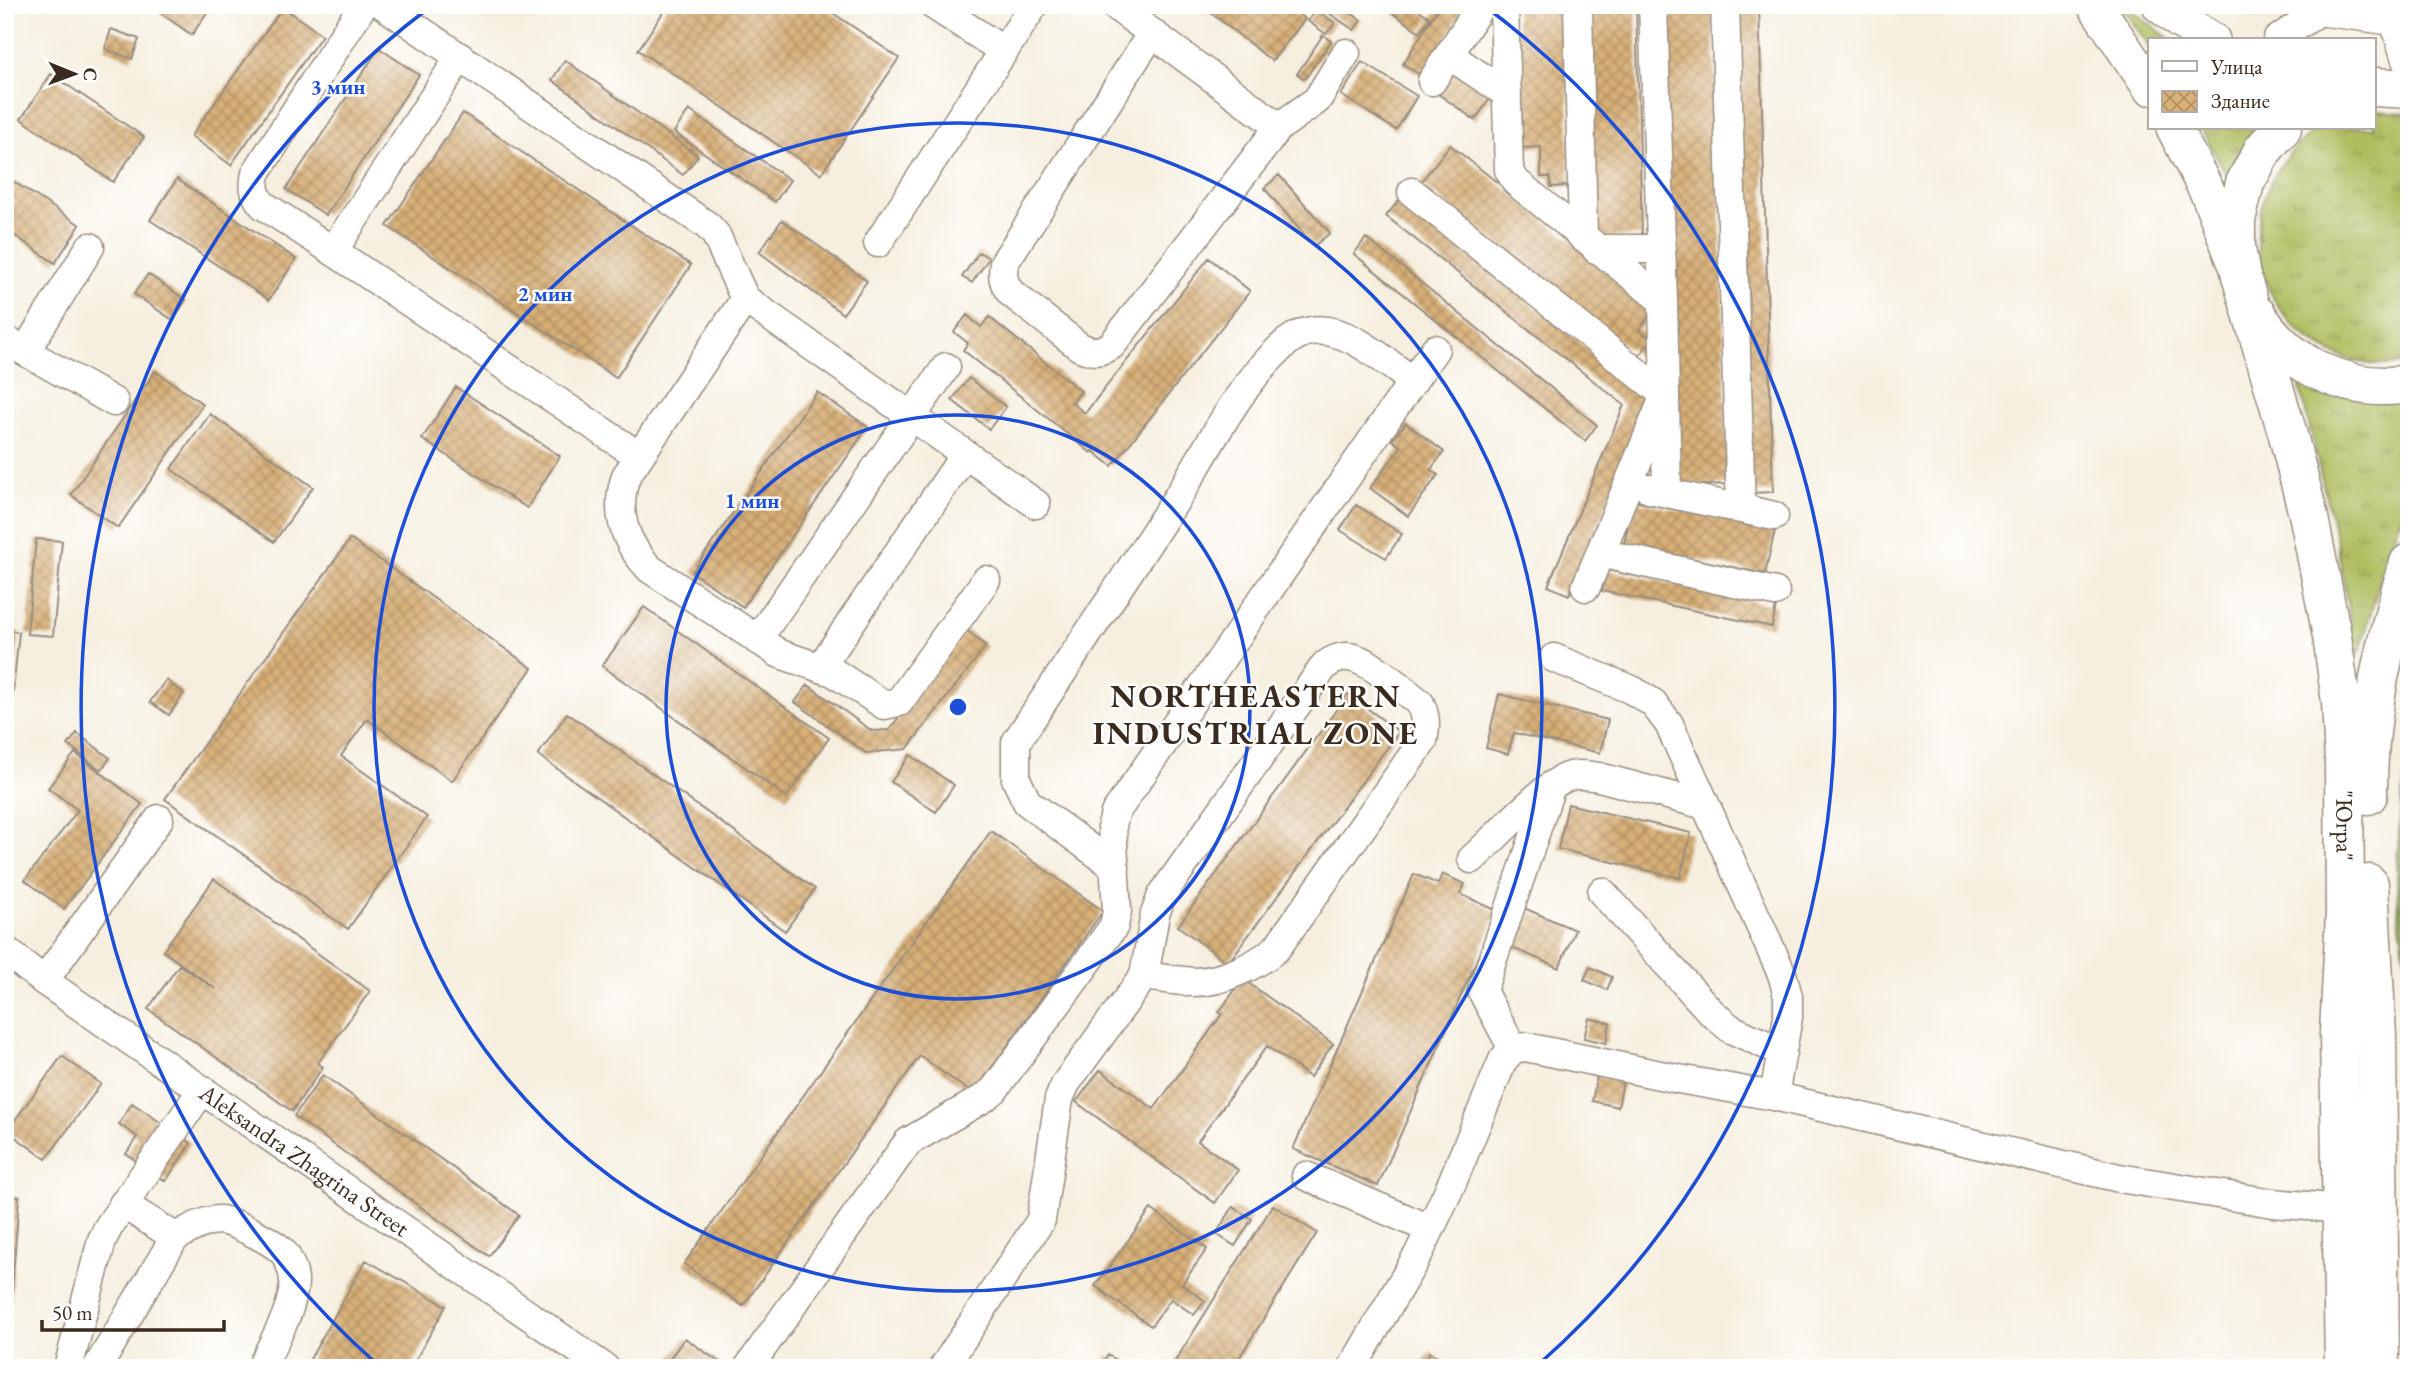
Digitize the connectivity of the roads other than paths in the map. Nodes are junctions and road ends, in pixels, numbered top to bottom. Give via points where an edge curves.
1 (363, 5) edge
2 (383, 5) edge
3 (933, 5) edge
4 (1034, 5) edge
5 (1114, 5) edge
6 (1481, 5) edge
7 (1504, 5) edge
8 (1578, 5) edge
9 (1653, 5) edge
10 (1725, 5) edge
11 (2095, 5) edge
12 (2160, 5) edge
13 (2296, 15) edge
14 (1152, 33) junction
15 (2209, 38) edge
16 (2279, 38) edge
17 (1004, 51) junction
18 (1346, 54) dead end
19 (1449, 54) junction
20 (460, 57) junction
21 (1432, 81) dead end
22 (2390, 83) edge
23 (2148, 84) edge
24 (1507, 94) junction
25 (1279, 127) junction
26 (2175, 130) edge
27 (2280, 130) edge
28 (1412, 192) dead end
29 (878, 243) dead end
30 (1590, 243) junction
31 (90, 247) dead end
32 (1661, 249) junction
33 (333, 251) junction
34 (2245, 290) junction
35 (745, 299) junction
36 (1663, 301) junction
37 (1664, 344) junction
38 (16, 345) edge
39 (1435, 349) dead end
40 (946, 368) dead end
41 (1640, 375) junction
42 (1413, 381) junction
43 (2409, 384) edge
44 (1665, 395) junction
45 (114, 402) dead end
46 (912, 417) junction
47 (965, 454) junction
48 (639, 456) junction
49 (1629, 484) junction
50 (1667, 493) junction
51 (1036, 504) dead end
52 (1741, 509) junction
53 (1774, 516) dead end
54 (1600, 553) junction
55 (2409, 563) edge
56 (986, 580) dead end
57 (1586, 587) dead end
58 (1775, 592) dead end
59 (757, 640) junction
60 (1554, 658) dead end
61 (820, 668) junction
62 (1552, 786) junction
63 (1705, 805) junction
64 (159, 819) dead end
65 (1472, 859) dead end
66 (1115, 867) junction
67 (1602, 892) dead end
68 (5, 950) edge
69 (1144, 976) junction
70 (44, 981) junction
71 (1513, 1049) junction
72 (1782, 1052) junction
73 (202, 1090) junction
74 (1774, 1096) junction
75 (1306, 1176) dead end
76 (123, 1205) junction
77 (2343, 1209) junction
78 (1430, 1229) junction
79 (175, 1237) junction
80 (68, 1368) edge
81 (97, 1368) edge
82 (261, 1368) edge
83 (605, 1368) edge
84 (748, 1368) edge
85 (943, 1368) edge
86 (1352, 1368) edge
87 (2344, 1368) edge
88 (2381, 1368) edge

1 - 33 street via 254,183 256,198 263,205
2 - 20 street
3 - 17 street
4 - 17 street
5 - 14 street
6 - 19 street
7 - 24 street
8 - 30 street
9 - 32 street
10 - 52 street
11 - 23 main road
12 - 15 main road
13 - 16 street
13 - 22 street via 2319,11 2394,22
14 - 25 street
14 - 25 street via 1004,263 1005,286 1080,347 1101,352 1112,345
17 - 29 street
18 - 25 street via 1317,100
19 - 21 street
19 - 24 street
20 - 33 street
20 - 35 street via 708,226
24 - 30 street via 1512,176
26 - 34 main road via 2209,195
27 - 34 highway, "Югра" via 2258,158 2239,201 2236,248
28 - 41 street
30 - 32 street
30 - 36 street
31 - 38 street
32 - 36 street
33 - 48 street
34 - 43 highway, "Югра" via 2271,334 2314,368 2357,384
34 - 77 highway, "Югра" via 2309,518 2341,702
35 - 46 street
35 - 48 street
36 - 37 street
37 - 41 street
37 - 44 street
38 - 45 street
39 - 42 street
40 - 46 street
41 - 44 street
42 - 66 street via 1115,813
42 - 66 street via 1345,335 1310,331 1279,349 1222,424 1016,742 1016,779 1027,802
44 - 49 street
44 - 50 street
46 - 47 street
46 - 59 street
47 - 51 street
47 - 61 street
48 - 59 street via 621,491 626,535 635,553 650,569
49 - 50 street
49 - 54 street
50 - 52 street
52 - 53 street
54 - 57 street
54 - 58 street
55 - 88 highway, "Югра" via 2383,654 2368,765
56 - 61 street via 899,702 884,705
59 - 61 street
60 - 63 street via 1632,690 1653,704 1669,724
62 - 63 street via 1583,775
62 - 65 street
62 - 71 street via 1482,991
63 - 72 street via 1782,974 1788,996
64 - 70 street
66 - 84 street via 1114,926 1002,1079 984,1098 908,1142
67 - 72 street via 1711,1012 1731,1029
68 - 70 street, Aleksandra Zhagrina Street
69 - 69 street via 1194,982 1216,979 1276,949 1423,741 1426,726 1420,703 1360,659 1347,656 1325,665 1162,895
69 - 85 street via 1066,1083 1059,1099 1041,1220
70 - 73 street, Aleksandra Zhagrina Street
71 - 74 street via 1526,1047
71 - 78 street via 1503,1060
72 - 74 street
73 - 76 street
73 - 83 street, Aleksandra Zhagrina Street
74 - 77 street via 2119,1178 2273,1203
75 - 78 street
76 - 79 street
76 - 80 street via 102,1240
77 - 87 highway, "Югра"
78 - 86 street
79 - 81 street
79 - 82 street via 207,1222 233,1222 282,1251 290,1263 294,1280 290,1304

